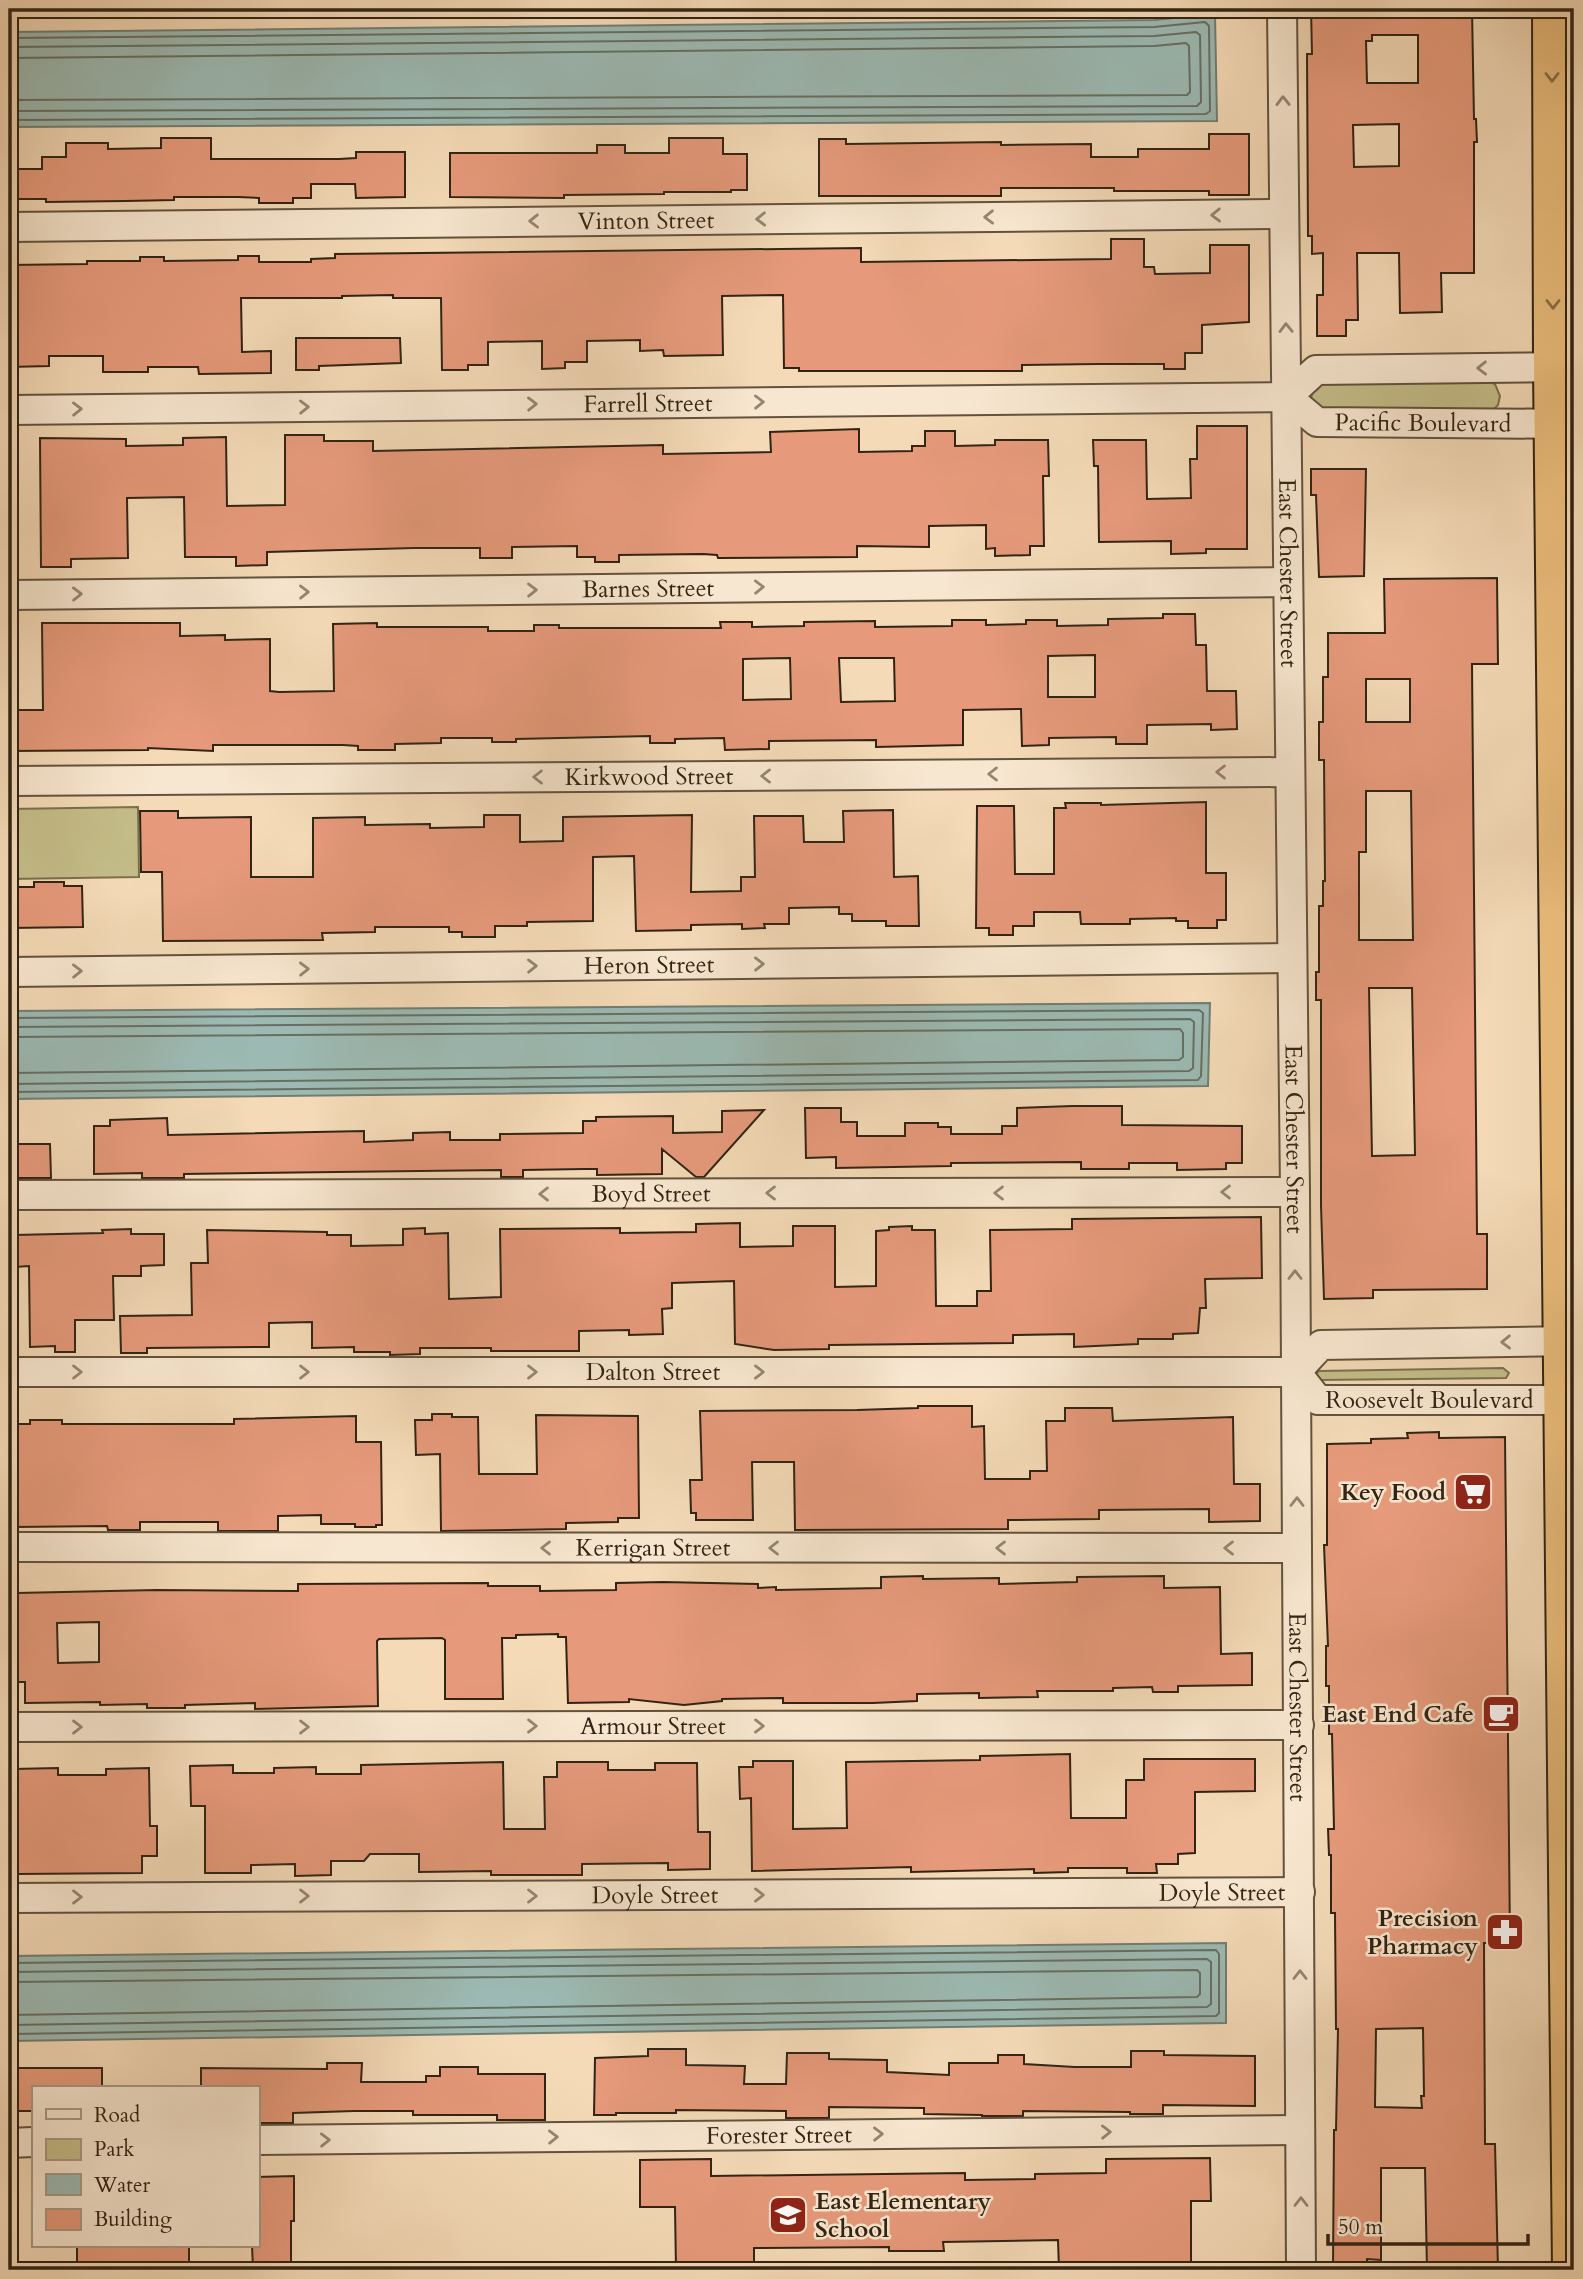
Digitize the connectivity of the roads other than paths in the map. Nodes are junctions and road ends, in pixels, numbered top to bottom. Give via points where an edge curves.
1 (1282, 9) edge
2 (1552, 9) edge
3 (1284, 214) junction
4 (9, 227) edge
5 (1564, 367) edge
6 (1287, 397) junction
7 (9, 410) edge
8 (1564, 424) edge
9 (1288, 582) junction
10 (9, 595) edge
11 (1289, 772) junction
12 (9, 781) edge
13 (1291, 958) junction
14 (9, 972) edge
15 (1294, 1192) junction
16 (9, 1195) edge
17 (1568, 1341) edge
18 (1296, 1372) junction
19 (9, 1373) edge
20 (1569, 1400) edge
21 (9, 1547) edge
22 (1297, 1548) junction
23 (1299, 1725) junction
24 (9, 1727) edge
25 (1300, 1892) junction
26 (9, 1898) edge
27 (1300, 2130) junction
28 (259, 2140) edge
29 (32, 2142) edge
30 (9, 2143) edge
31 (1301, 2270) edge
32 (1572, 2270) edge

3 -> 1 street, East Chester Street
2 -> 5 highway
3 -> 4 street, Vinton Street
6 -> 3 street, East Chester Street
5 -> 6 street via 1316,370
5 - 8 highway
7 -> 6 street, Farrell Street
6 - 8 street, Pacific Boulevard via 1317,422
6 - 9 street, East Chester Street
8 - 17 highway
10 -> 9 street, Barnes Street
9 - 11 street, East Chester Street
11 -> 12 street, Kirkwood Street
11 - 13 street, East Chester Street
14 -> 13 street, Heron Street
13 - 15 street, East Chester Street
15 -> 16 street, Boyd Street
18 -> 15 street, East Chester Street
17 -> 18 street, Roosevelt Boulevard via 1321,1345
17 - 20 highway
19 -> 18 street, Dalton Street
18 - 20 street, Roosevelt Boulevard via 1318,1400
22 -> 18 street, East Chester Street
20 - 32 highway
22 -> 21 street, Kerrigan Street
22 - 23 street, East Chester Street
24 -> 23 street, Armour Street
23 - 25 street, East Chester Street
26 -> 25 street, Doyle Street
27 -> 25 street, East Chester Street
28 -> 27 street, Forester Street
31 -> 27 street, East Chester Street
29 - 30 street

